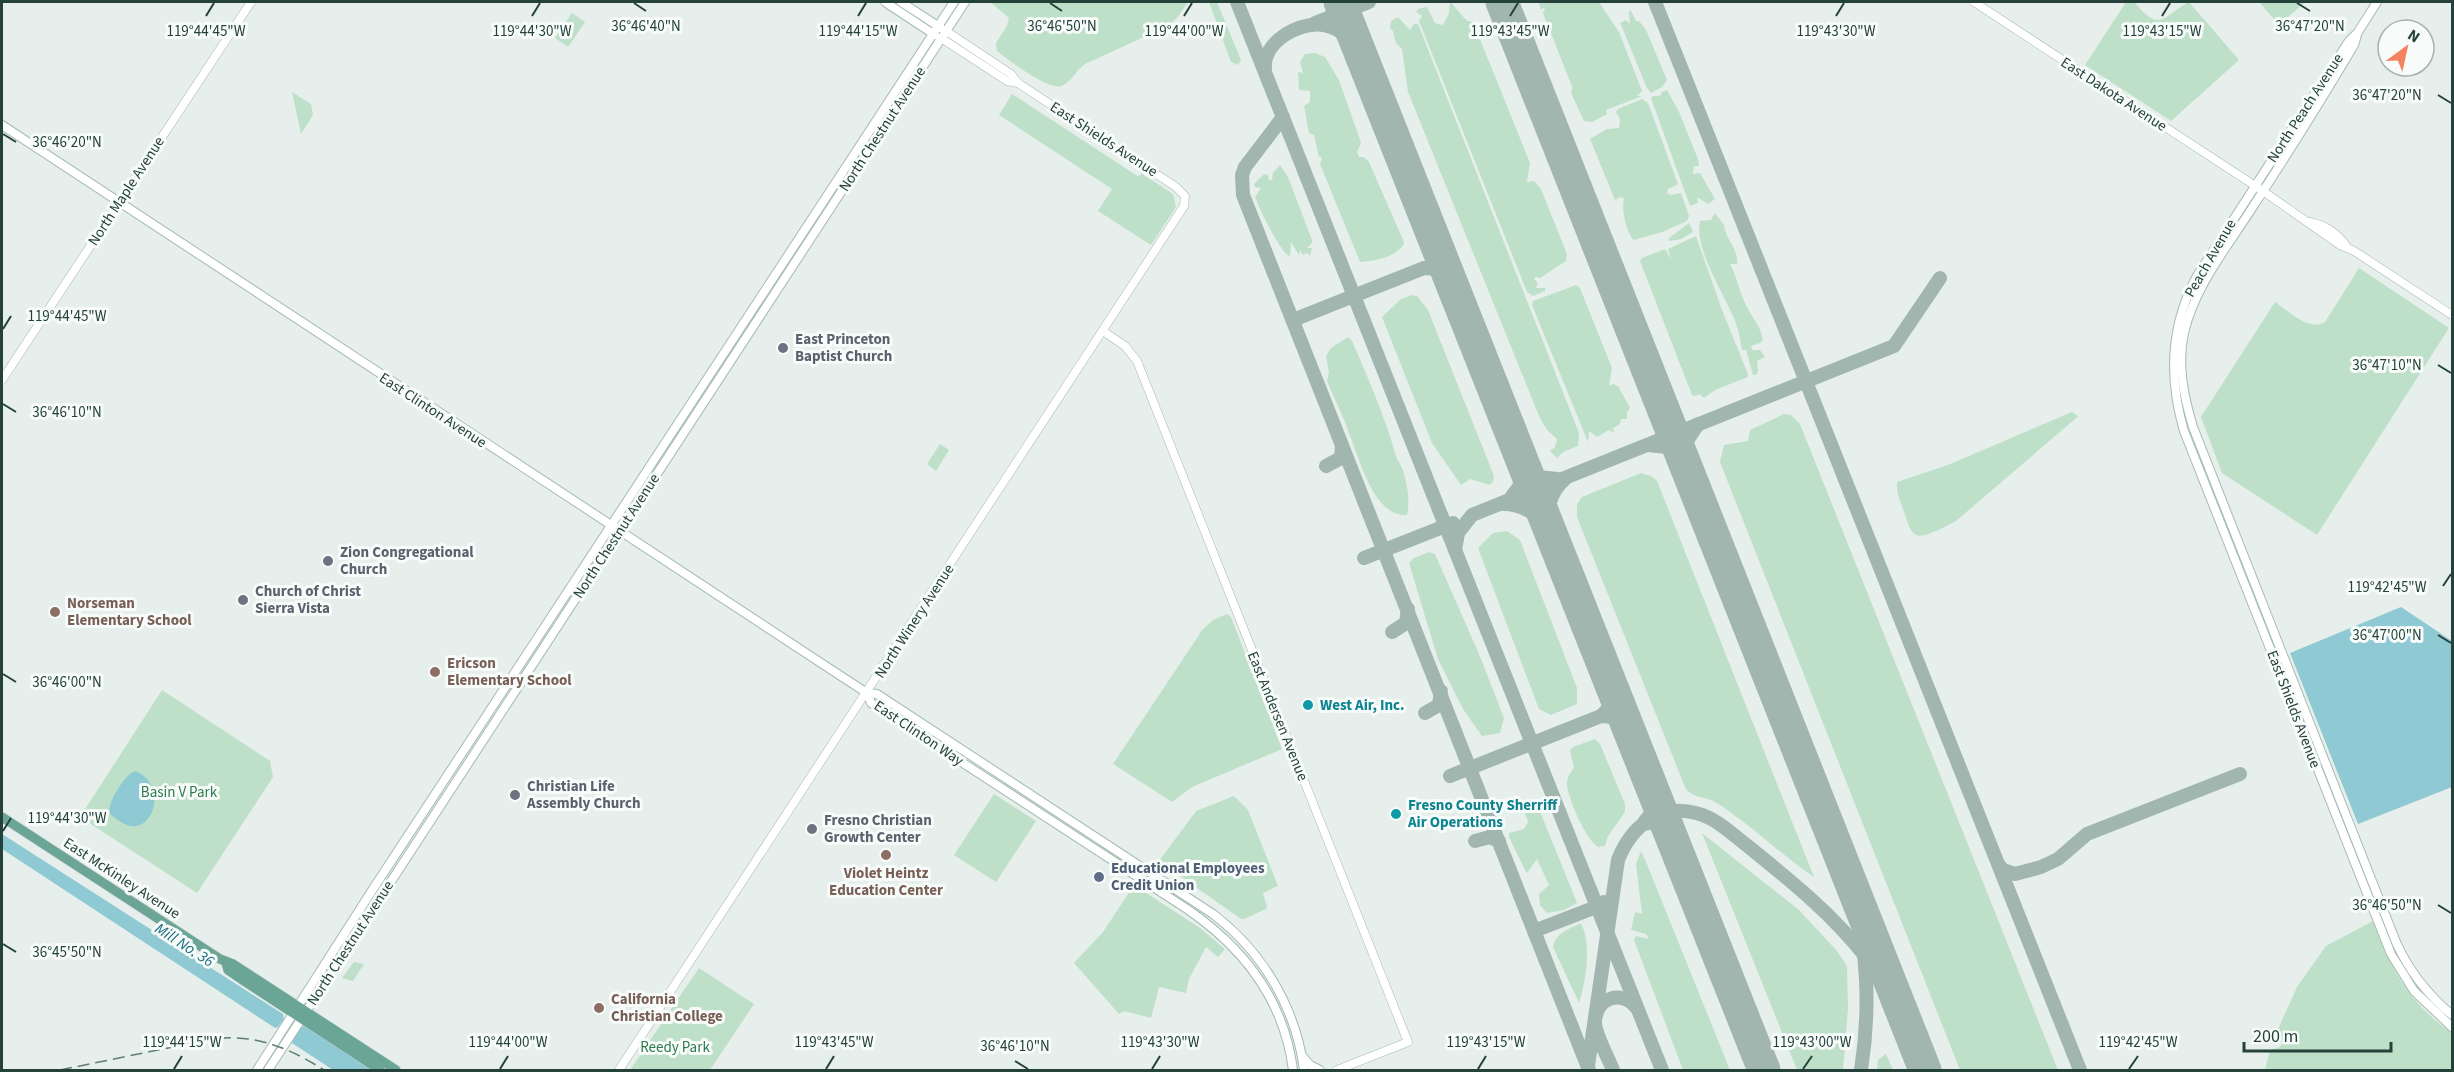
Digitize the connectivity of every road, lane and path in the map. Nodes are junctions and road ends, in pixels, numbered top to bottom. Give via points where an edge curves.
1 (251, 2) edge
2 (885, 2) edge
3 (901, 2) edge
4 (954, 2) edge
5 (965, 2) edge
6 (1974, 2) edge
7 (2377, 2) edge
8 (939, 32) junction
9 (2358, 32) junction
10 (891, 98) junction
11 (2, 125) edge
12 (874, 141) junction
13 (2254, 185) junction
14 (2263, 191) junction
15 (1185, 200) joint
16 (119, 203) junction
17 (2452, 315) edge
18 (1103, 331) junction
19 (2177, 372) junction
20 (2, 380) edge
21 (2201, 446) junction
22 (2192, 451) junction
23 (615, 528) junction
24 (867, 693) junction
25 (2, 817) edge
26 (373, 889) junction
27 (351, 941) junction
28 (1234, 946) junction
29 (1274, 983) junction
30 (2452, 1015) edge
31 (292, 1022) junction
32 (2452, 1027) edge
33 (355, 1054) junction
34 (1302, 1056) junction
35 (257, 1071) edge
36 (268, 1071) edge
37 (380, 1071) edge
38 (388, 1071) edge
39 (396, 1071) edge
40 (619, 1071) edge
41 (1293, 1071) edge
42 (1304, 1071) edge
43 (1320, 1071) edge
44 (1336, 1071) edge

1 - 16 street, North Maple Avenue
2 - 8 main road, East Shields Avenue
3 - 8 main road, East Shields Avenue
4 - 8 main road, North Chestnut Avenue
5 - 8 main road, North Chestnut Avenue
6 - 13 street, East Dakota Avenue
7 - 9 main road, North Peach Avenue
8 - 10 main road, North Chestnut Avenue
8 - 12 main road, North Chestnut Avenue
8 - 15 street, East Shields Avenue via 1011,74 1018,83 1176,187
9 - 13 main road, North Peach Avenue
9 - 14 main road, North Peach Avenue via 2354,45
10 - 12 main road via 893,103
10 - 23 main road, North Chestnut Avenue
11 - 16 main road, East Clinton Avenue
12 - 23 main road, North Chestnut Avenue
13 - 14 street, East Dakota Avenue
13 - 19 main road, Peach Avenue via 2188,293 2176,333
14 - 17 street, East Dakota Avenue via 2342,238 2347,247
14 - 19 main road, Peach Avenue via 2196,300
15 - 18 street, North Winery Avenue via 1181,213
16 - 20 street, North Maple Avenue
16 - 23 main road, East Clinton Avenue
18 - 24 street, North Winery Avenue
18 - 44 street, East Andersen Avenue via 1125,346 1137,361 1408,1042
19 - 21 main road, East Shields Avenue
19 - 22 main road, East Shields Avenue via 2176,403
21 - 22 main road
21 - 30 main road, East Shields Avenue via 2396,942 2423,987
22 - 32 main road, East Shields Avenue via 2391,954 2414,991
23 - 24 main road, East Clinton Avenue
23 - 26 main road, North Chestnut Avenue
23 - 27 main road, North Chestnut Avenue
24 - 28 main road, East Clinton Way via 871,703 1187,909
24 - 29 main road, East Clinton Way via 877,694 1213,914 1253,952
24 - 40 street, North Winery Avenue
25 - 31 main road, East McKinley Avenue via 226,963 234,964
26 - 27 main road via 367,908 351,932
26 - 31 main road, North Chestnut Avenue
27 - 31 main road, North Chestnut Avenue
28 - 29 main road via 1248,951
28 - 41 main road, East Clinton Way via 1273,1002 1284,1028
29 - 34 main road, East Clinton Way via 1293,1022
31 - 33 main road, East McKinley Avenue
31 - 35 main road, North Chestnut Avenue
31 - 36 main road
31 - 39 main road, East McKinley Avenue
33 - 37 main road, East McKinley Avenue
33 - 38 main road
34 - 42 main road, East Clinton Way
34 - 43 main road

